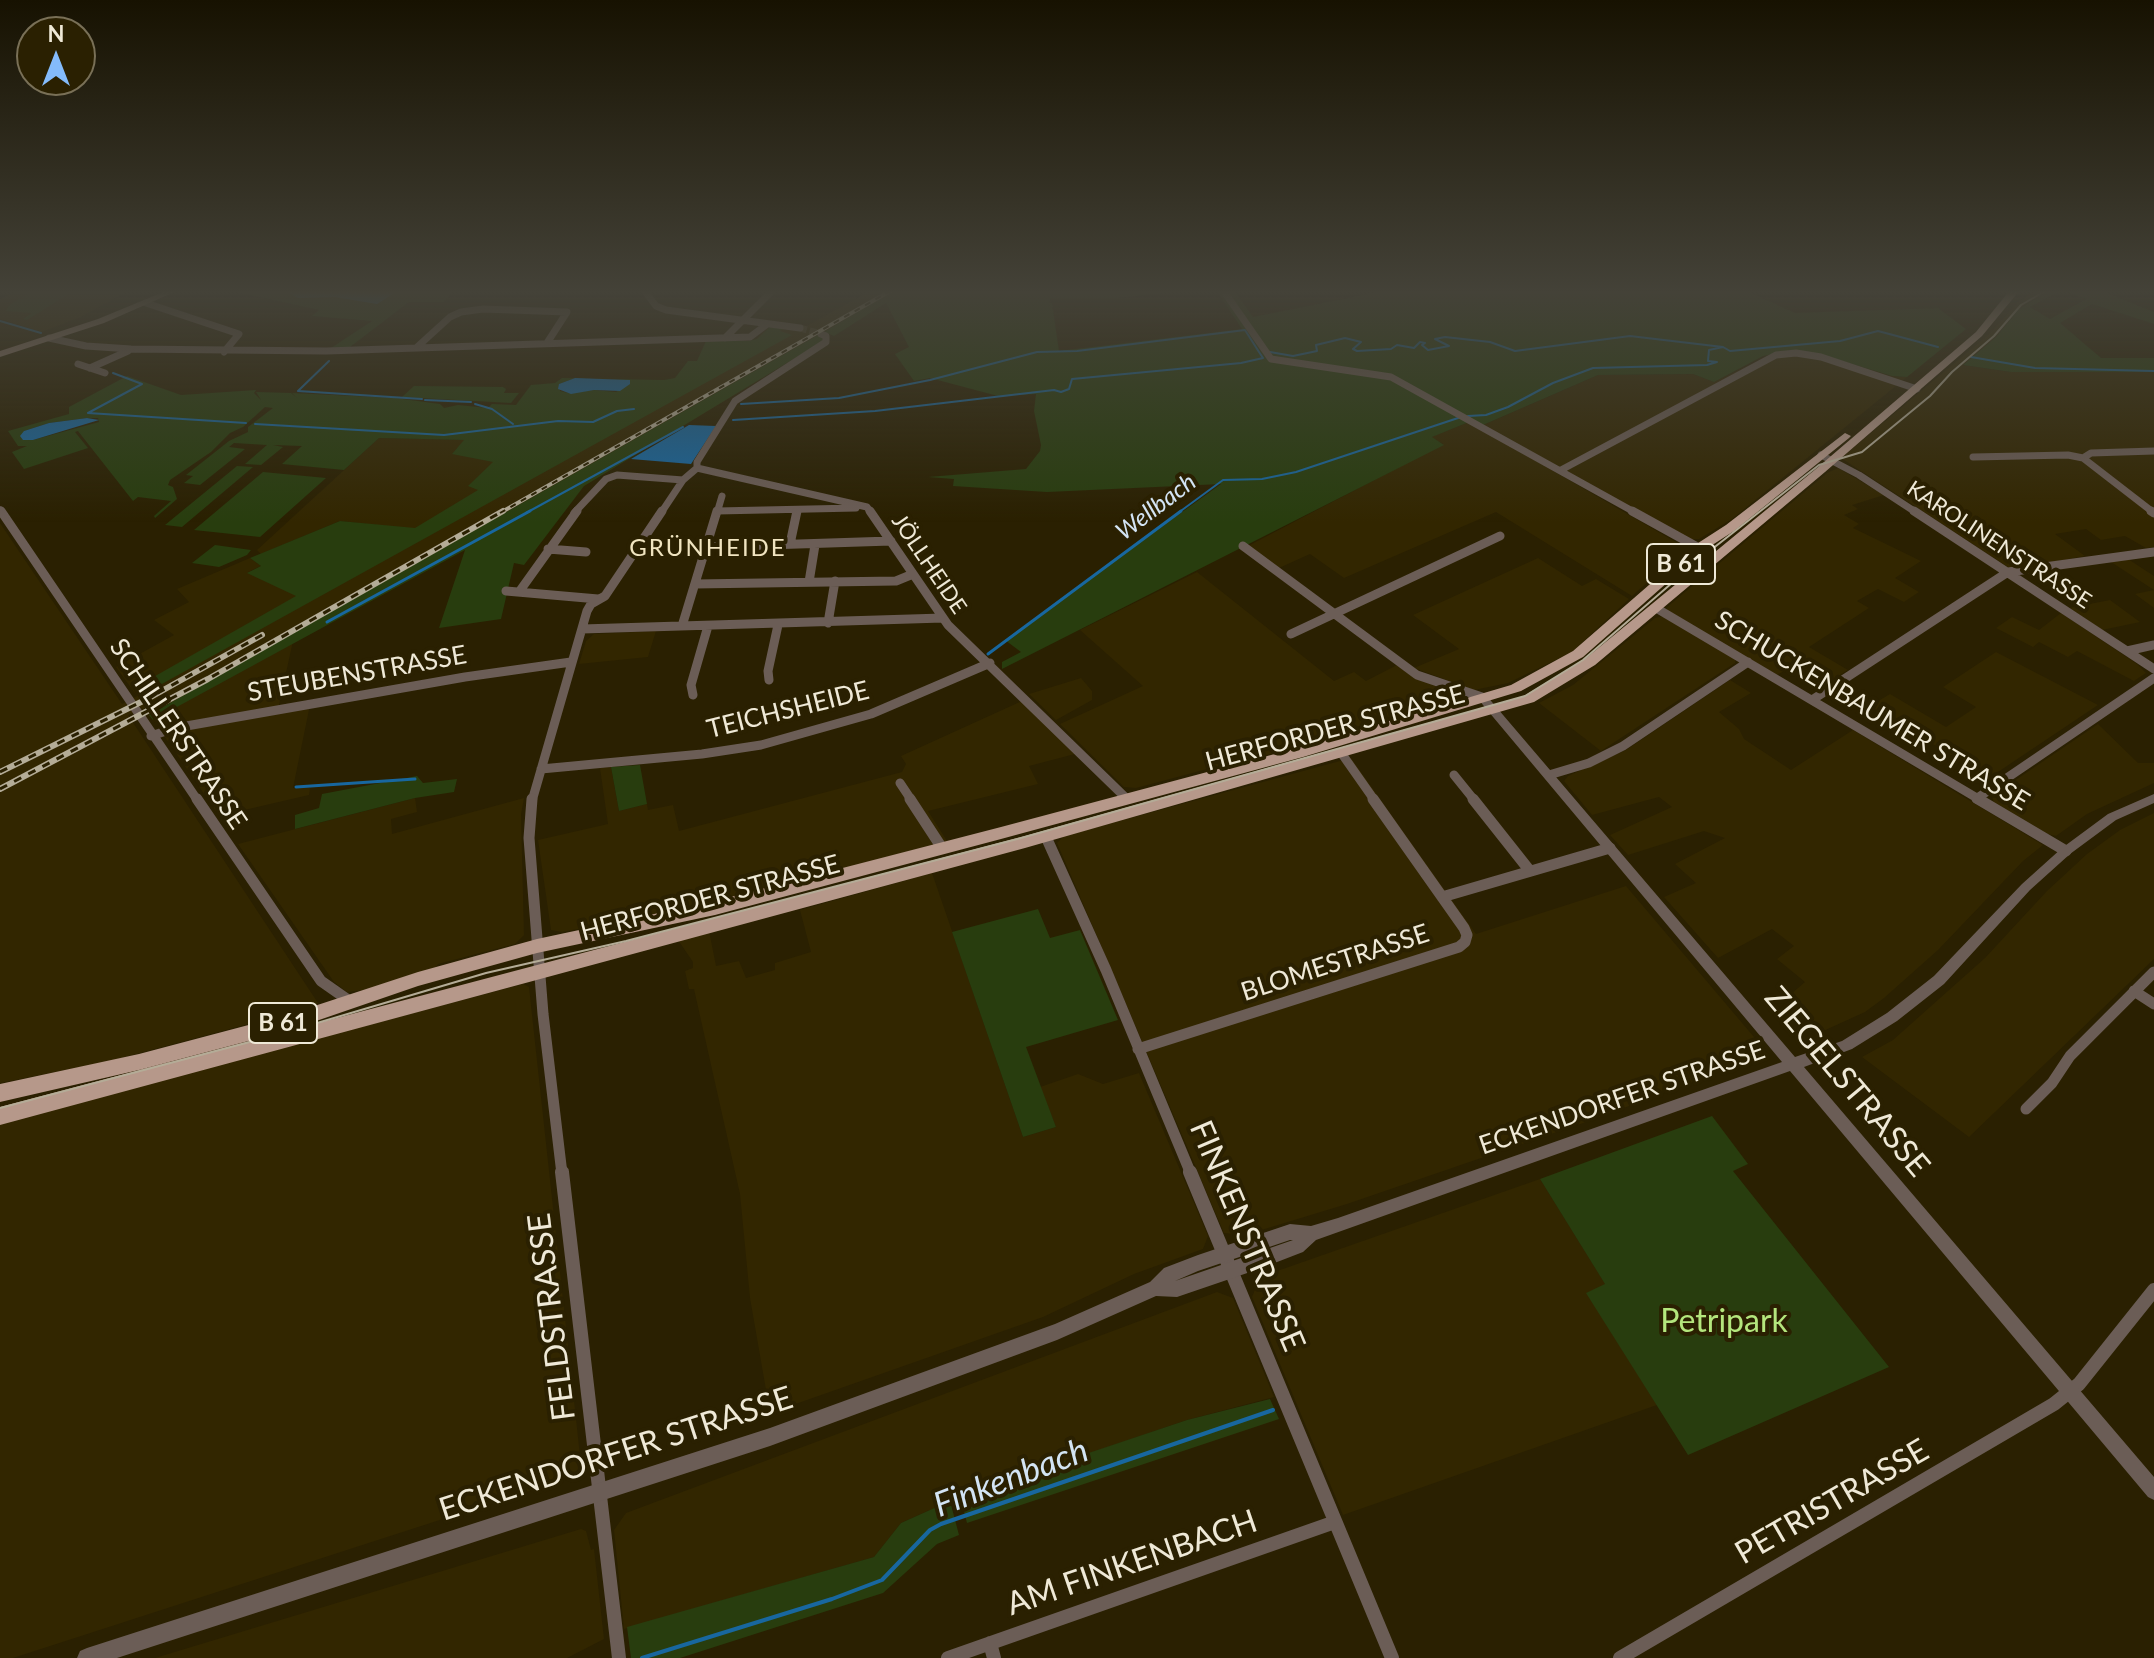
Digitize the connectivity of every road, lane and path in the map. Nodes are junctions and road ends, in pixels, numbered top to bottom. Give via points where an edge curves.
1 (787, 367) edge
2 (1327, 367) edge
3 (1753, 367) edge
4 (1852, 367) edge
5 (1933, 367) edge
6 (1936, 367) edge
7 (90, 368) edge
8 (105, 373) dead end
9 (1912, 387) junction
10 (2154, 451) edge
11 (1827, 457) junction
12 (1973, 457) dead end
13 (2083, 458) junction
14 (697, 468) junction
15 (1561, 470) junction
16 (683, 480) junction
17 (722, 496) dead end
18 (856, 508) dead end
19 (0, 510) edge
20 (797, 510) junction
21 (717, 511) junction
22 (2154, 513) edge
23 (1500, 536) dead end
24 (891, 541) junction
25 (790, 544) junction
26 (815, 545) junction
27 (1243, 546) dead end
28 (706, 547) junction
29 (1699, 548) junction
30 (548, 549) junction
31 (586, 552) dead end
32 (2154, 552) edge
33 (1713, 558) junction
34 (2008, 572) junction
35 (910, 576) junction
36 (835, 581) junction
37 (809, 582) junction
38 (695, 584) junction
39 (506, 591) dead end
40 (519, 592) junction
41 (598, 599) junction
42 (1656, 608) junction
43 (1335, 614) junction
44 (943, 618) junction
45 (828, 623) junction
46 (778, 625) junction
47 (682, 626) junction
48 (708, 626) junction
49 (582, 629) junction
50 (1291, 634) dead end
51 (2154, 645) edge
52 (2127, 651) junction
53 (571, 662) junction
54 (1748, 662) junction
55 (990, 663) junction
56 (2154, 669) edge
57 (2154, 678) edge
58 (769, 680) dead end
59 (1445, 684) junction
60 (693, 695) dead end
61 (1482, 697) junction
62 (1812, 700) junction
63 (1449, 707) junction
64 (1495, 711) junction
65 (151, 736) junction
66 (1342, 754) junction
67 (541, 769) junction
68 (1454, 775) dead end
69 (1549, 775) junction
70 (900, 783) dead end
71 (2154, 798) edge
72 (1127, 799) junction
73 (1976, 799) junction
74 (1025, 826) junction
75 (1046, 837) junction
76 (942, 848) junction
77 (1610, 848) junction
78 (2066, 851) junction
79 (1530, 871) junction
80 (1442, 897) junction
81 (537, 946) junction
82 (539, 970) junction
83 (2154, 972) edge
84 (321, 981) junction
85 (2134, 991) junction
86 (351, 1002) junction
87 (2154, 1004) edge
88 (321, 1011) junction
89 (1138, 1049) junction
90 (1792, 1065) junction
91 (0, 1093) edge
92 (2026, 1109) dead end
93 (0, 1116) edge
94 (1228, 1262) junction
95 (2154, 1290) edge
96 (2070, 1390) junction
97 (600, 1489) junction
98 (2154, 1491) edge
99 (1335, 1522) junction
100 (992, 1650) edge
101 (1639, 1653) edge
102 (87, 1658) edge
103 (619, 1658) edge
104 (948, 1658) edge
105 (1392, 1658) edge
106 (1620, 1658) edge

1 - 14 street via 735,401
2 - 15 street via 1391,377
3 - 15 street
4 - 9 street
5 - 9 main road, HERFORDER STRASSE / B 61
6 - 9 main road, HERFORDER STRASSE / B 61
7 - 8 street
9 - 11 main road, HERFORDER STRASSE / B 61
10 - 13 street via 2091,453
11 - 29 main road, HERFORDER STRASSE / B 61
11 - 33 main road, HERFORDER STRASSE / B 61
11 - 34 street, KAROLINENSTRASSE
12 - 13 street
13 - 22 street
14 - 16 street
14 - 24 street, JÖLLHEIDE via 863,504
15 - 29 street
16 - 30 street via 610,476
16 - 41 street
17 - 21 street
18 - 20 street
19 - 65 street, SCHILLERSTRASSE
20 - 21 street
20 - 25 street
21 - 28 street
23 - 43 street
24 - 26 street
24 - 35 street, JÖLLHEIDE
25 - 26 street
25 - 28 street
26 - 37 street
27 - 43 street
28 - 38 street
29 - 33 main road
29 - 61 main road, HERFORDER STRASSE / B 61 via 1578,654 1529,682
30 - 31 street
30 - 40 street
32 - 34 street
33 - 42 main road, HERFORDER STRASSE / B 61
34 - 52 street, KAROLINENSTRASSE
34 - 62 street
35 - 36 street via 896,581
35 - 44 street, JÖLLHEIDE
36 - 37 street
36 - 45 street
37 - 38 street
38 - 47 street
39 - 40 street
40 - 41 street
41 - 49 street via 587,611
42 - 54 street, SCHUCKENBAUMER STRASSE
42 - 64 main road, HERFORDER STRASSE / B 61 via 1564,680
43 - 50 street
43 - 59 street via 1417,675
44 - 45 street
44 - 55 street, JÖLLHEIDE
45 - 46 street
46 - 48 street
46 - 58 street
47 - 48 street
47 - 49 street
48 - 60 street via 691,685
49 - 53 street
51 - 52 street
52 - 56 street, KAROLINENSTRASSE
53 - 65 street, STEUBENSTRASSE
53 - 67 street
54 - 62 street, SCHUCKENBAUMER STRASSE
54 - 69 street via 1623,746
55 - 67 street, TEICHSHEIDE via 871,714 761,745
55 - 72 street, JÖLLHEIDE
57 - 73 street
59 - 61 street
59 - 63 street via 1454,696
61 - 63 main road, HERFORDER STRASSE / B 61
61 - 64 street, ZIEGELSTRASSE
62 - 73 street, SCHUCKENBAUMER STRASSE
63 - 72 main road, HERFORDER STRASSE / B 61
64 - 66 main road, HERFORDER STRASSE / B 61
64 - 69 street, ZIEGELSTRASSE
65 - 84 street, SCHILLERSTRASSE
66 - 75 main road, HERFORDER STRASSE / B 61
66 - 80 street, BLOMESTRASSE
67 - 81 street via 529,838
68 - 79 street
69 - 77 street, ZIEGELSTRASSE
70 - 76 street
71 - 78 street, ECKENDORFER STRASSE via 2112,817
72 - 74 main road, HERFORDER STRASSE / B 61
73 - 78 street, SCHUCKENBAUMER STRASSE
74 - 75 main road via 1039,828
74 - 76 main road, HERFORDER STRASSE / B 61
75 - 82 main road, HERFORDER STRASSE / B 61
75 - 89 street, FINKENSTRASSE
76 - 81 main road, HERFORDER STRASSE / B 61 via 715,908
77 - 79 street
77 - 90 street, ZIEGELSTRASSE
78 - 90 street, ECKENDORFER STRASSE via 1922,995 1847,1045
79 - 80 street
80 - 89 street, BLOMESTRASSE via 1467,935 1459,947
81 - 82 street
81 - 86 main road, HERFORDER STRASSE / B 61
82 - 93 main road, HERFORDER STRASSE / B 61
82 - 97 street, FELDSTRASSE
83 - 85 street
84 - 86 street, SCHILLERSTRASSE
84 - 88 street via 327,1002
85 - 87 street
85 - 92 street
86 - 88 main road, HERFORDER STRASSE / B 61
88 - 91 main road, HERFORDER STRASSE / B 61 via 139,1062
89 - 94 street, FINKENSTRASSE
90 - 94 street, ECKENDORFER STRASSE via 1311,1234 1297,1247
90 - 96 street, ZIEGELSTRASSE
94 - 97 street, ECKENDORFER STRASSE via 1177,1289 1156,1288 1057,1332 770,1437
94 - 99 street, FINKENSTRASSE
95 - 96 street, PETRISTRASSE
96 - 98 street, ZIEGELSTRASSE
96 - 101 street, PETRISTRASSE
97 - 102 street, ECKENDORFER STRASSE
97 - 103 street, FELDSTRASSE
99 - 100 street, AM FINKENBACH
99 - 105 street, FINKENSTRASSE
100 - 104 street, AM FINKENBACH
101 - 106 street, PETRISTRASSE

